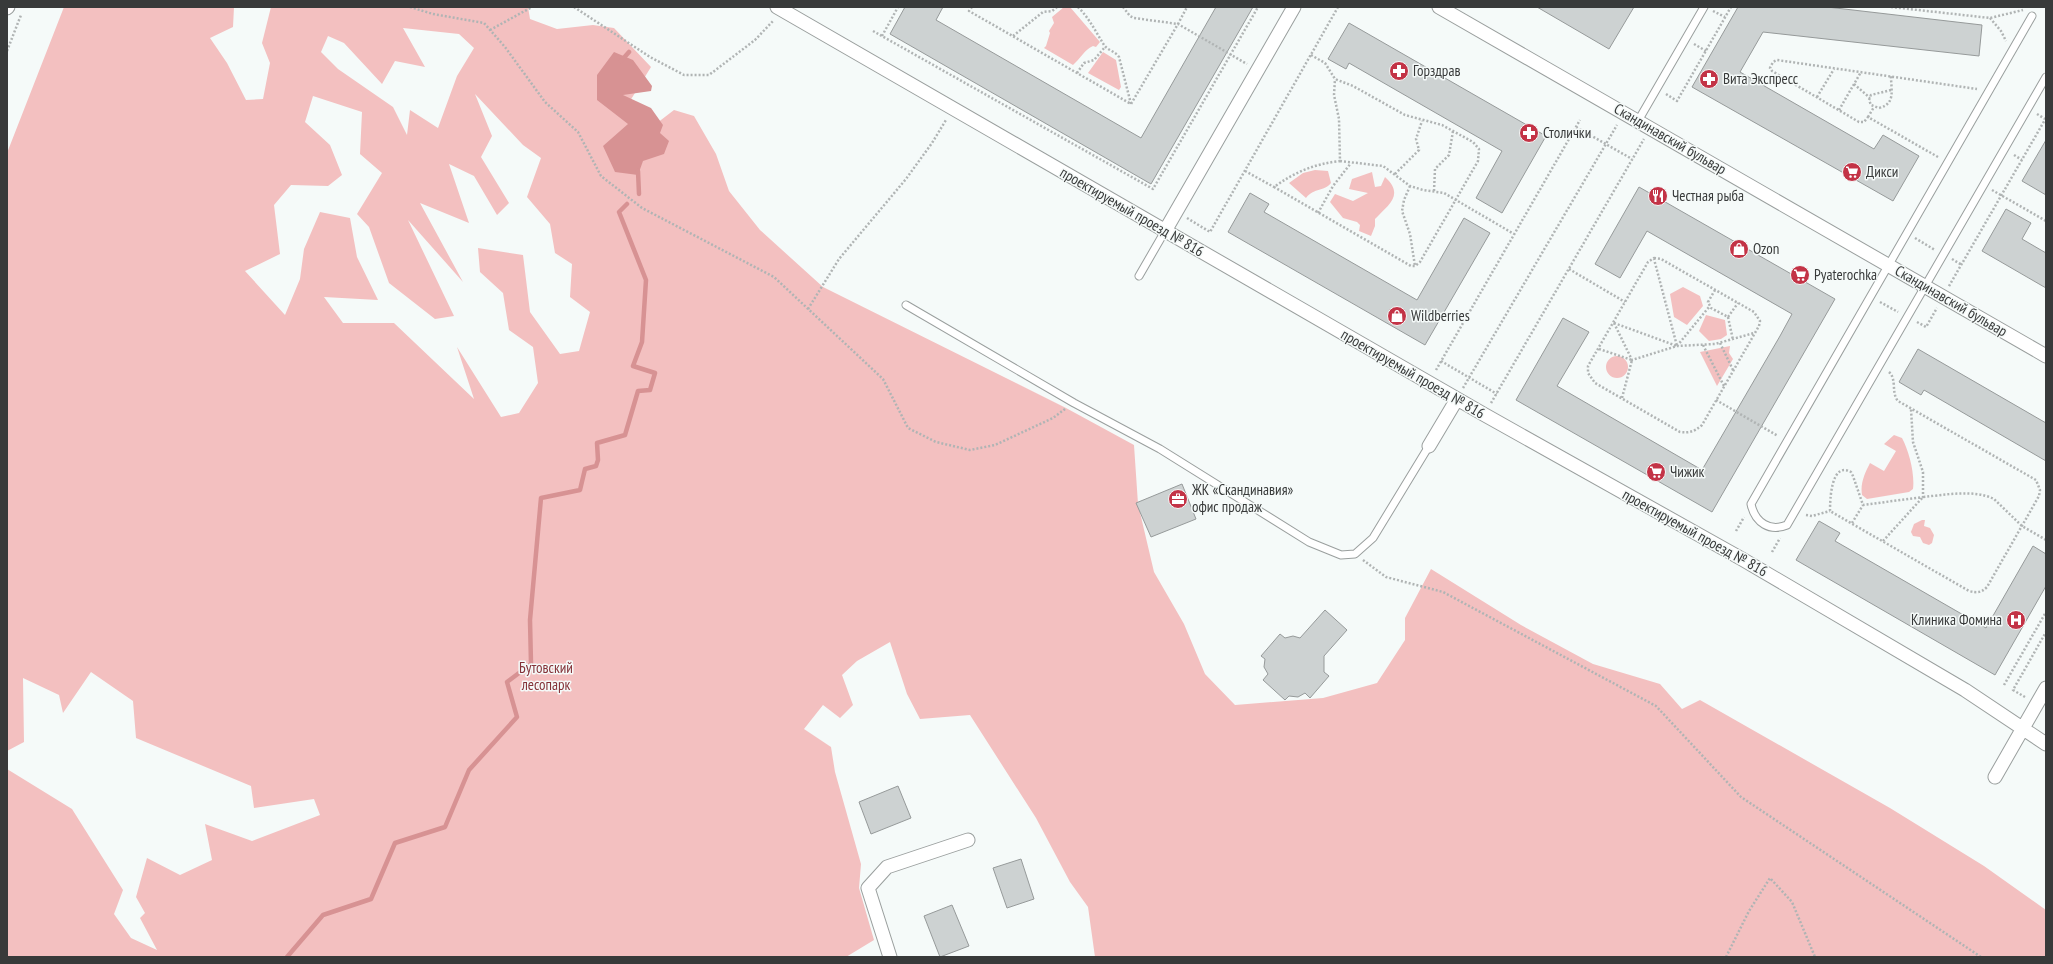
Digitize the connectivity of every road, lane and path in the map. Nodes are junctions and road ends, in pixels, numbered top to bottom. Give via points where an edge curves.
1 (410, 7) edge
2 (532, 7) edge
3 (574, 7) edge
4 (898, 7) edge
5 (972, 7) edge
6 (1057, 7) edge
7 (1080, 7) edge
8 (1123, 7) edge
9 (1187, 7) edge
10 (1258, 7) edge
11 (1294, 7) edge
12 (1338, 7) edge
13 (1439, 7) edge
14 (1706, 7) edge
15 (1731, 7) edge
16 (1891, 7) edge
17 (1931, 7) edge
18 (780, 8) edge
19 (2025, 9) dead end
20 (1931, 12) junction
21 (22, 13) dead end
22 (2032, 16) dead end
23 (1725, 18) junction
24 (1990, 18) junction
25 (1178, 24) junction
26 (490, 30) junction
27 (874, 31) dead end
28 (882, 36) junction
29 (1014, 36) junction
30 (1104, 46) junction
31 (7, 52) edge
32 (1231, 54) junction
33 (1311, 55) junction
34 (2008, 58) junction
35 (1834, 69) junction
36 (1258, 70) junction
37 (1860, 72) junction
38 (1077, 73) junction
39 (1891, 76) junction
40 (2046, 77) edge
41 (1335, 79) junction
42 (1854, 84) junction
43 (1972, 88) dead end
44 (1891, 90) junction
45 (1817, 97) junction
46 (1870, 98) junction
47 (1677, 101) dead end
48 (1131, 104) junction
49 (1874, 107) junction
50 (952, 109) junction
51 (1839, 110) junction
52 (1624, 114) junction
53 (1868, 117) junction
54 (2046, 118) edge
55 (1580, 120) dead end
56 (1422, 121) junction
57 (1638, 121) junction
58 (1576, 127) junction
59 (1650, 128) junction
60 (1453, 131) junction
61 (1606, 144) junction
62 (1937, 156) dead end
63 (1632, 160) junction
64 (1340, 161) junction
65 (1351, 162) junction
66 (1245, 171) junction
67 (1395, 174) junction
68 (1410, 186) junction
69 (1274, 188) junction
70 (1434, 191) junction
71 (2002, 196) junction
72 (1456, 200) junction
73 (1176, 212) junction
74 (1318, 213) junction
75 (2046, 221) edge
76 (1165, 231) junction
77 (1514, 234) junction
78 (1654, 258) junction
79 (1889, 265) junction
80 (1962, 265) dead end
81 (1415, 266) junction
82 (1569, 269) junction
83 (1139, 276) dead end
84 (1926, 286) junction
85 (1715, 290) junction
86 (1626, 302) junction
87 (1738, 303) junction
88 (906, 305) dead end
89 (1709, 307) junction
90 (808, 309) junction
91 (1728, 317) junction
92 (1614, 322) junction
93 (1755, 333) junction
94 (1734, 340) junction
95 (1720, 343) junction
96 (1703, 345) junction
97 (1677, 346) junction
98 (1598, 349) junction
99 (2046, 356) edge
100 (1632, 360) junction
101 (1733, 370) junction
102 (1469, 378) junction
103 (1893, 383) dead end
104 (1724, 387) junction
105 (1622, 398) junction
106 (1457, 399) junction
107 (1716, 400) junction
108 (1074, 403) junction
109 (1911, 409) junction
110 (1787, 441) junction
111 (1429, 446) joint
112 (1923, 498) junction
113 (1863, 505) junction
114 (1830, 511) junction
115 (1817, 515) dead end
116 (1852, 524) junction
117 (2022, 526) junction
118 (2046, 540) edge
119 (1883, 541) junction
120 (1386, 578) dead end
121 (2046, 612) edge
122 (2046, 632) edge
123 (2004, 685) dead end
124 (2046, 688) edge
125 (2013, 690) dead end
126 (2023, 728) junction
127 (2046, 744) edge
128 (1995, 777) dead end
129 (968, 840) dead end
130 (890, 957) edge
131 (1726, 957) edge
132 (1816, 957) edge
133 (1981, 957) edge

1 - 26 path via 484,23
2 - 26 path
3 - 18 path via 650,57 684,75 702,77 709,76 755,40
4 - 28 path
5 - 29 path via 969,11
6 - 29 path via 1052,11 1043,12
7 - 30 path
8 - 25 path via 1134,18
9 - 25 path
10 - 32 path
11 - 36 street
12 - 33 path
13 - 52 street, Скандинавский бульвар
14 - 23 path
14 - 57 lane
15 - 23 path
16 - 20 path
17 - 20 path
18 - 50 street, проектируемый проезд № 816
19 - 24 path
20 - 24 path
21 - 31 path
22 - 34 lane
23 - 47 path
24 - 34 path via 2006,41
25 - 32 path
25 - 48 path
26 - 90 path via 545,102 578,132 601,176 642,208 774,277
27 - 28 path
28 - 32 path via 1153,189
29 - 38 path
30 - 38 path via 1094,60 1084,63
30 - 48 path via 1119,57
32 - 36 path
33 - 41 path via 1326,63
33 - 66 path
34 - 79 lane
35 - 37 path
35 - 45 path
35 - 45 path via 1777,60 1773,62 1770,68 1772,71
36 - 73 street
37 - 39 path
37 - 42 path
38 - 48 path
39 - 43 path
39 - 44 path
40 - 84 lane
41 - 56 path
41 - 64 path
42 - 46 path
42 - 51 path
44 - 46 path via 1879,92
44 - 49 path via 1892,98 1889,103 1879,108
45 - 51 path
46 - 49 path via 1869,102
49 - 53 path
50 - 76 street, проектируемый проезд № 816
50 - 90 path via 906,179 839,259
51 - 53 path via 1862,122
52 - 57 street, Скандинавский бульвар
52 - 61 path
53 - 62 path
54 - 71 path
55 - 58 path
56 - 60 path via 1437,123
56 - 67 path via 1416,139 1419,150
57 - 59 street, Скандинавский бульвар
58 - 61 path
58 - 77 path
59 - 63 path
59 - 79 street, Скандинавский бульвар
60 - 70 path via 1449,155 1434,169
60 - 72 path via 1476,145 1480,155
61 - 63 path
61 - 102 path
63 - 82 path
64 - 65 path
64 - 69 path via 1306,168 1286,178
65 - 67 path via 1379,164
65 - 74 path via 1333,186
66 - 69 path
66 - 73 path via 1210,232
67 - 68 path
68 - 70 path
68 - 81 path via 1402,211 1410,234
69 - 74 path
70 - 72 path via 1444,192
71 - 75 path
71 - 80 path
72 - 77 path
72 - 81 path via 1420,262
73 - 76 street
74 - 81 path via 1410,266
76 - 83 lane
76 - 106 street, проектируемый проезд № 816
77 - 102 path via 1441,361
78 - 85 path via 1661,259
78 - 86 path via 1648,262
78 - 97 path
79 - 84 street, Скандинавский бульвар
79 - 110 lane
82 - 86 path
82 - 102 path via 1497,394
84 - 99 street, Скандинавский бульвар
84 - 110 lane via 1787,526 1774,528 1758,521 1751,504
85 - 87 path
85 - 89 path via 1708,302
86 - 92 path
87 - 91 path
87 - 93 path via 1758,316 1759,326
88 - 108 lane
89 - 91 path
89 - 97 path
90 - 108 path via 883,379 908,428 936,442 970,450 995,445 1053,418
91 - 94 path
92 - 97 path
92 - 98 path
92 - 100 path
93 - 94 path
93 - 101 path
94 - 95 path
95 - 96 path
95 - 101 path
96 - 97 path
96 - 104 path
97 - 100 path
98 - 100 path
98 - 105 path via 1588,366 1591,379
100 - 105 path
101 - 104 path
102 - 106 path
103 - 109 path via 1897,400
104 - 107 path
105 - 107 path via 1680,432 1689,433 1702,425
106 - 111 street
106 - 126 street, проектируемый проезд № 816 via 1742,559 1965,690
107 - 110 path
108 - 111 lane via 1160,450 1308,542 1341,555 1355,554 1373,538
109 - 112 path via 1913,442 1923,472
109 - 117 path via 2036,480 2040,490 2039,496
112 - 113 path
112 - 117 path via 1959,494 1988,496
112 - 119 path
113 - 114 path via 1851,472 1843,470 1839,472 1830,488
113 - 116 path
114 - 115 path
114 - 116 path
116 - 119 path
117 - 118 path
117 - 119 path via 1987,587 1977,593 1969,591
120 - 133 path via 1442,592 1656,706 1741,797
121 - 123 path
122 - 125 path
124 - 126 street
126 - 127 street, проектируемый проезд № 816
126 - 128 street
129 - 130 street via 887,867 868,888
131 - 132 path via 1749,911 1770,878 1792,902

